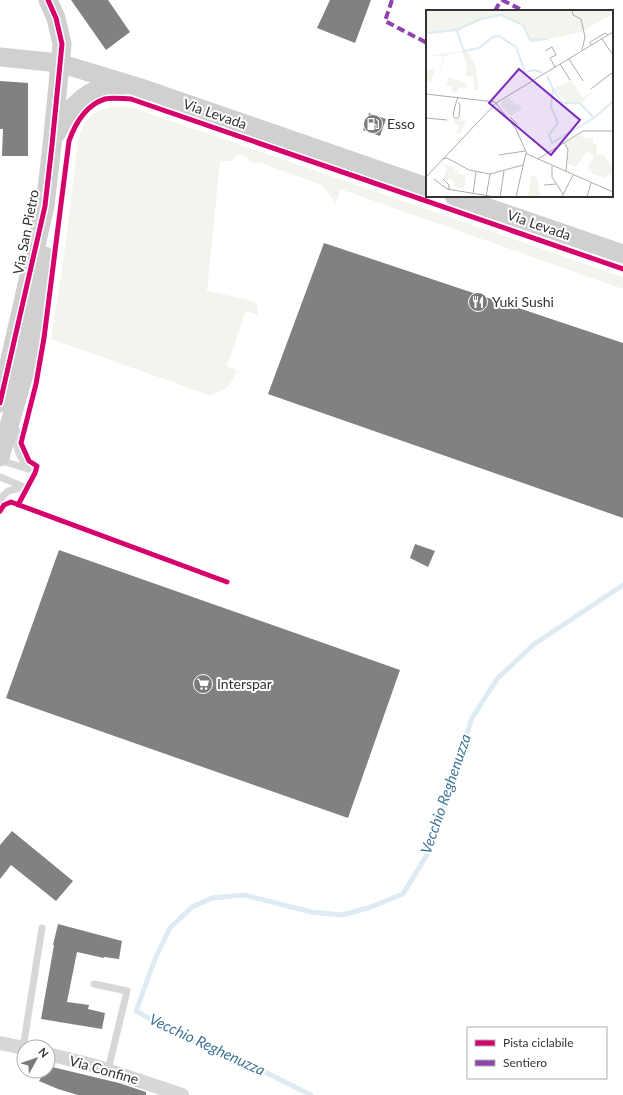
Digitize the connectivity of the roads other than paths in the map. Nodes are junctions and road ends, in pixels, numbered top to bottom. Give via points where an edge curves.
1 (48, 0) edge
2 (0, 57) edge
3 (59, 63) junction
4 (138, 87) junction
5 (52, 145) junction
6 (426, 187) edge
7 (457, 197) edge
8 (44, 206) junction
9 (623, 254) edge
10 (34, 343) junction
11 (2, 406) edge
12 (0, 459) edge
13 (0, 477) edge
14 (0, 499) edge
15 (42, 928) dead end
16 (94, 984) dead end
17 (25, 1039) edge
18 (0, 1043) edge
19 (16, 1046) edge
20 (56, 1056) edge
21 (108, 1070) junction
22 (182, 1095) edge

1 - 3 street, Via San Pietro via 56,18 62,44
2 - 3 street, Via Levada
3 - 4 street, Via Levada
3 - 5 street, Via San Pietro
4 - 5 street, Via San Pietro via 109,85 95,90 68,112
4 - 6 street, Via Levada
5 - 8 street, Via San Pietro
7 - 9 street, Via Levada
8 - 10 street via 45,264
8 - 11 street, Via San Pietro
10 - 12 street
10 - 12 lane via 37,355 15,436 18,454 28,469
13 - 14 lane via 24,487 8,491
15 - 17 lane
16 - 21 lane via 127,991
18 - 19 street
20 - 21 street, Via Confine
21 - 22 street, Via Confine

